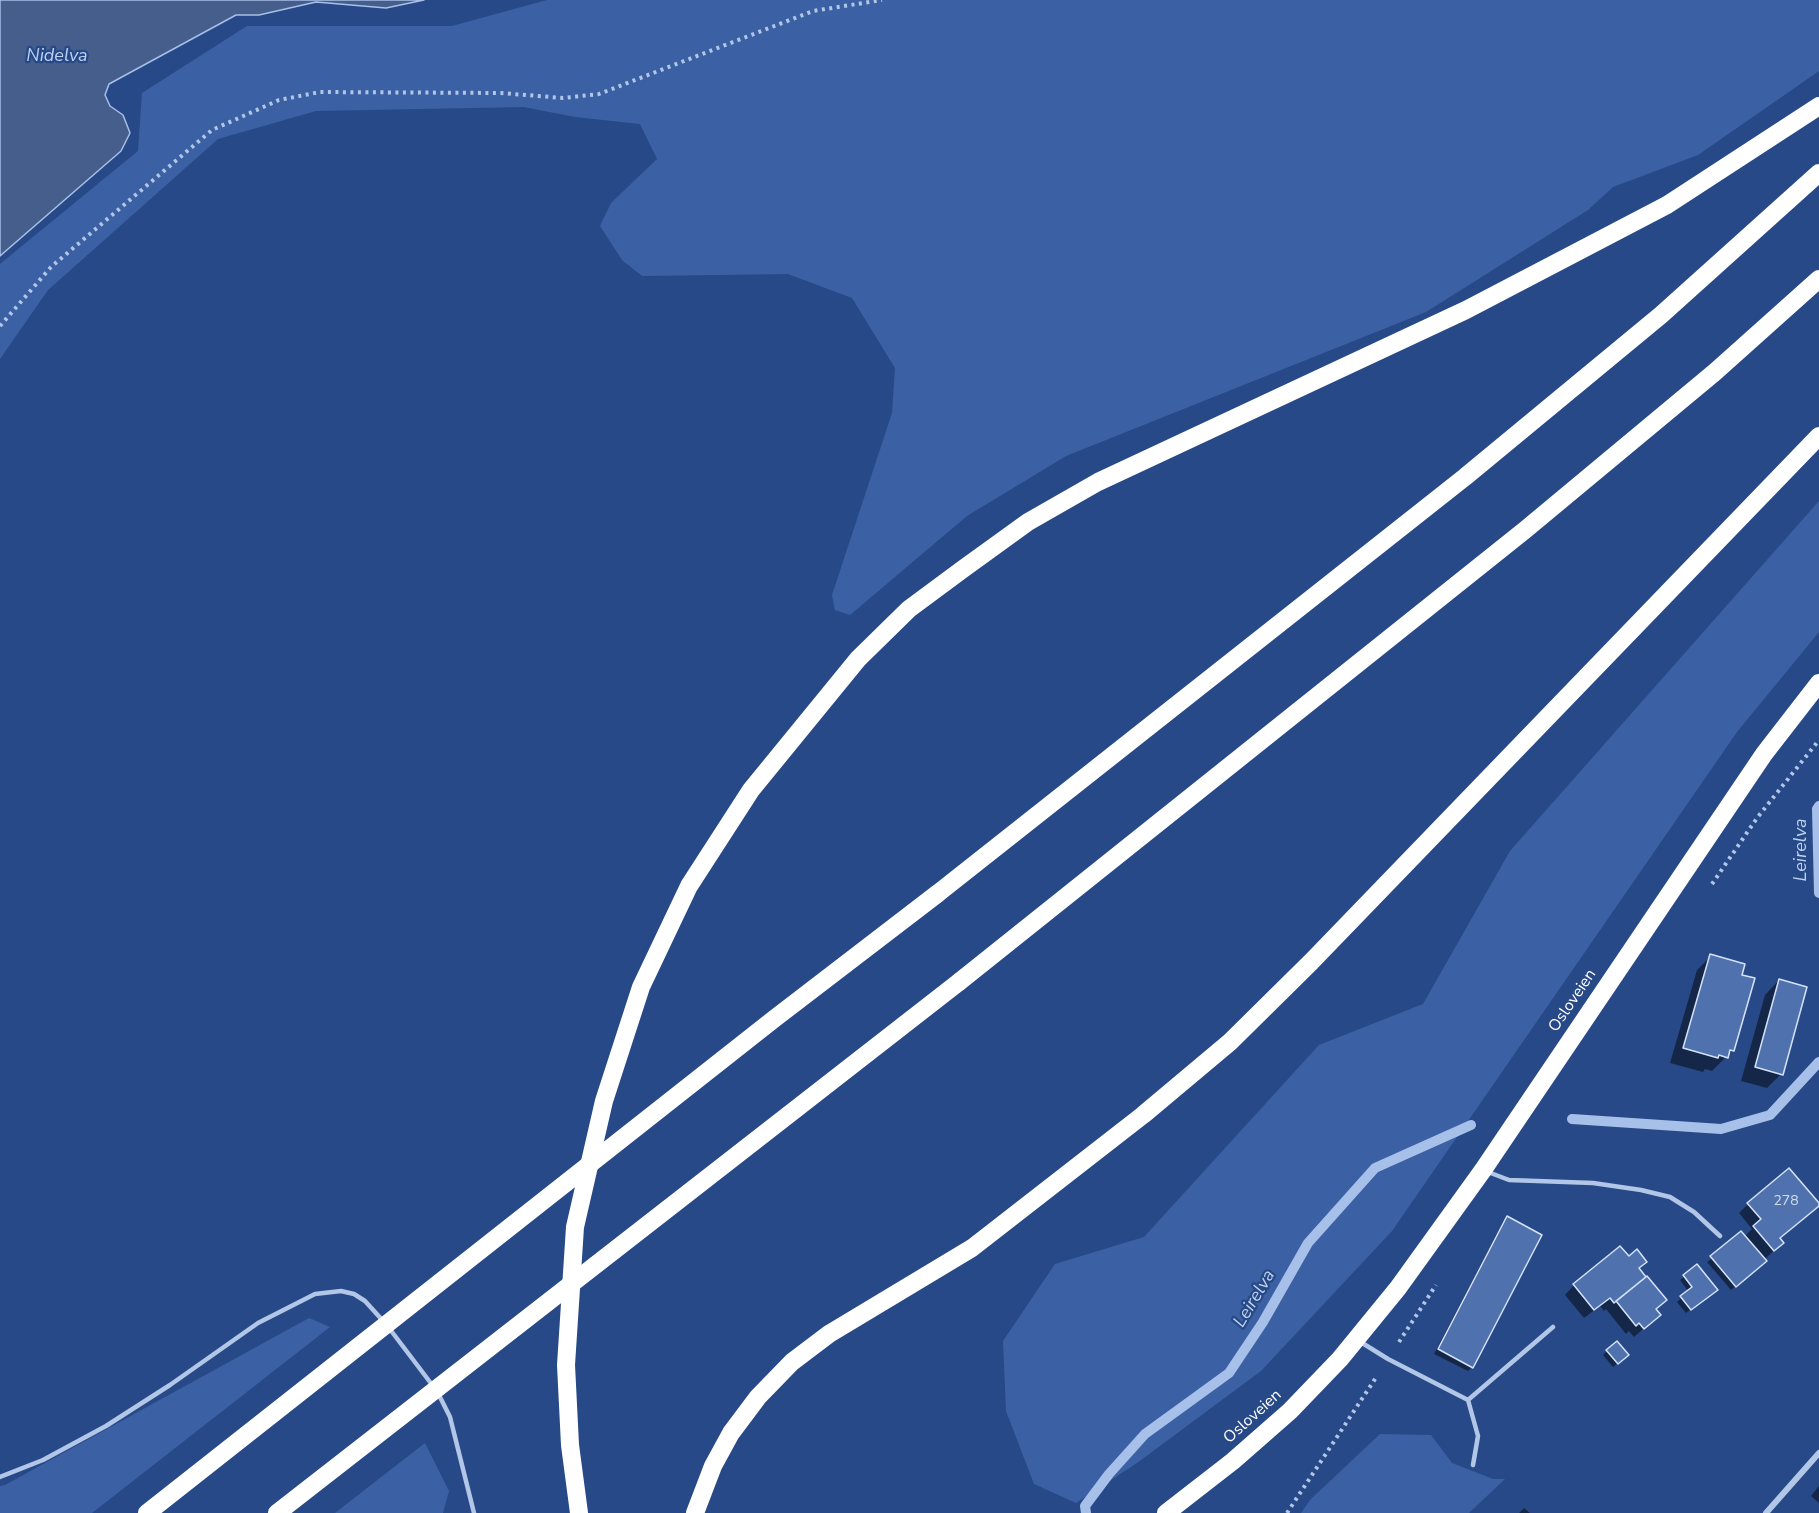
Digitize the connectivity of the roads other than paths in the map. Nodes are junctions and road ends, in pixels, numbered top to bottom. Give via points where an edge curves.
1 (1819, 106) edge
2 (1819, 173) edge
3 (1819, 279) edge
4 (1819, 436) edge
5 (1819, 683) edge
6 (1483, 1170) junction
7 (1720, 1236) dead end
8 (1553, 1327) dead end
9 (1357, 1339) junction
10 (1467, 1400) junction
11 (1819, 1453) edge
12 (1473, 1465) dead end
13 (0, 1477) edge
14 (147, 1513) edge
15 (277, 1513) edge
16 (474, 1513) edge
17 (579, 1513) edge
18 (695, 1513) edge
19 (1167, 1513) edge
20 (1766, 1513) edge

1 - 17 highway via 1667,205 1466,310 1098,482 1028,522 909,609 858,659 751,790 689,886 641,987 604,1101 575,1227 566,1365 570,1445
2 - 14 highway, bridge via 1661,315 1465,477
3 - 15 highway, bridge via 1715,372 1525,530 959,982
4 - 18 highway via 1230,1042 1135,1122 972,1248 829,1334 792,1362 731,1433
5 - 6 highway, Osloveien via 1764,754
6 - 7 lane via 1509,1180 1593,1183 1670,1197
6 - 9 highway, Osloveien
8 - 10 lane
9 - 10 lane
9 - 19 highway, Osloveien via 1290,1411
10 - 12 lane via 1478,1436
11 - 20 street
13 - 16 lane via 43,1460 106,1426 258,1323 315,1294 341,1291 365,1301 374,1310 443,1398

